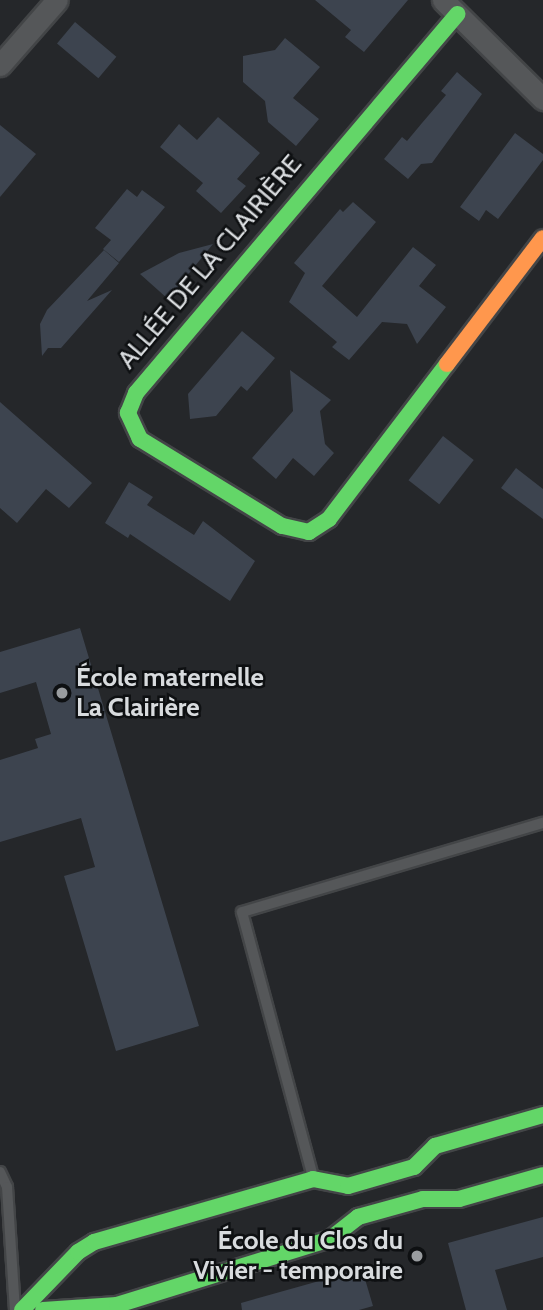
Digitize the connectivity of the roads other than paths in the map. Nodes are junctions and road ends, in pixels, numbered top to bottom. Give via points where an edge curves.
1 (57, 0) edge
2 (450, 7) edge
3 (0, 65) edge
4 (543, 99) edge
5 (543, 238) edge
6 (543, 823) edge
7 (543, 1115) edge
8 (0, 1172) edge
9 (543, 1175) edge
10 (313, 1179) junction
11 (62, 1269) junction
12 (78, 1306) junction
13 (15, 1310) edge
14 (22, 1310) edge
15 (43, 1310) edge

1 - 3 street
2 - 4 street, ALLÉE DE LA CLAIRIÈRE
2 - 5 street, ALLÉE DE LA CLAIRIÈRE via 136,393 128,413 140,439 282,526 309,532 329,519
6 - 10 lane via 242,912
7 - 10 street via 435,1146 414,1167 348,1186
8 - 13 lane via 7,1187
9 - 12 street via 458,1199 423,1199 358,1217 330,1239 117,1305
10 - 11 street via 94,1242
11 - 12 street
11 - 14 street
12 - 15 street

